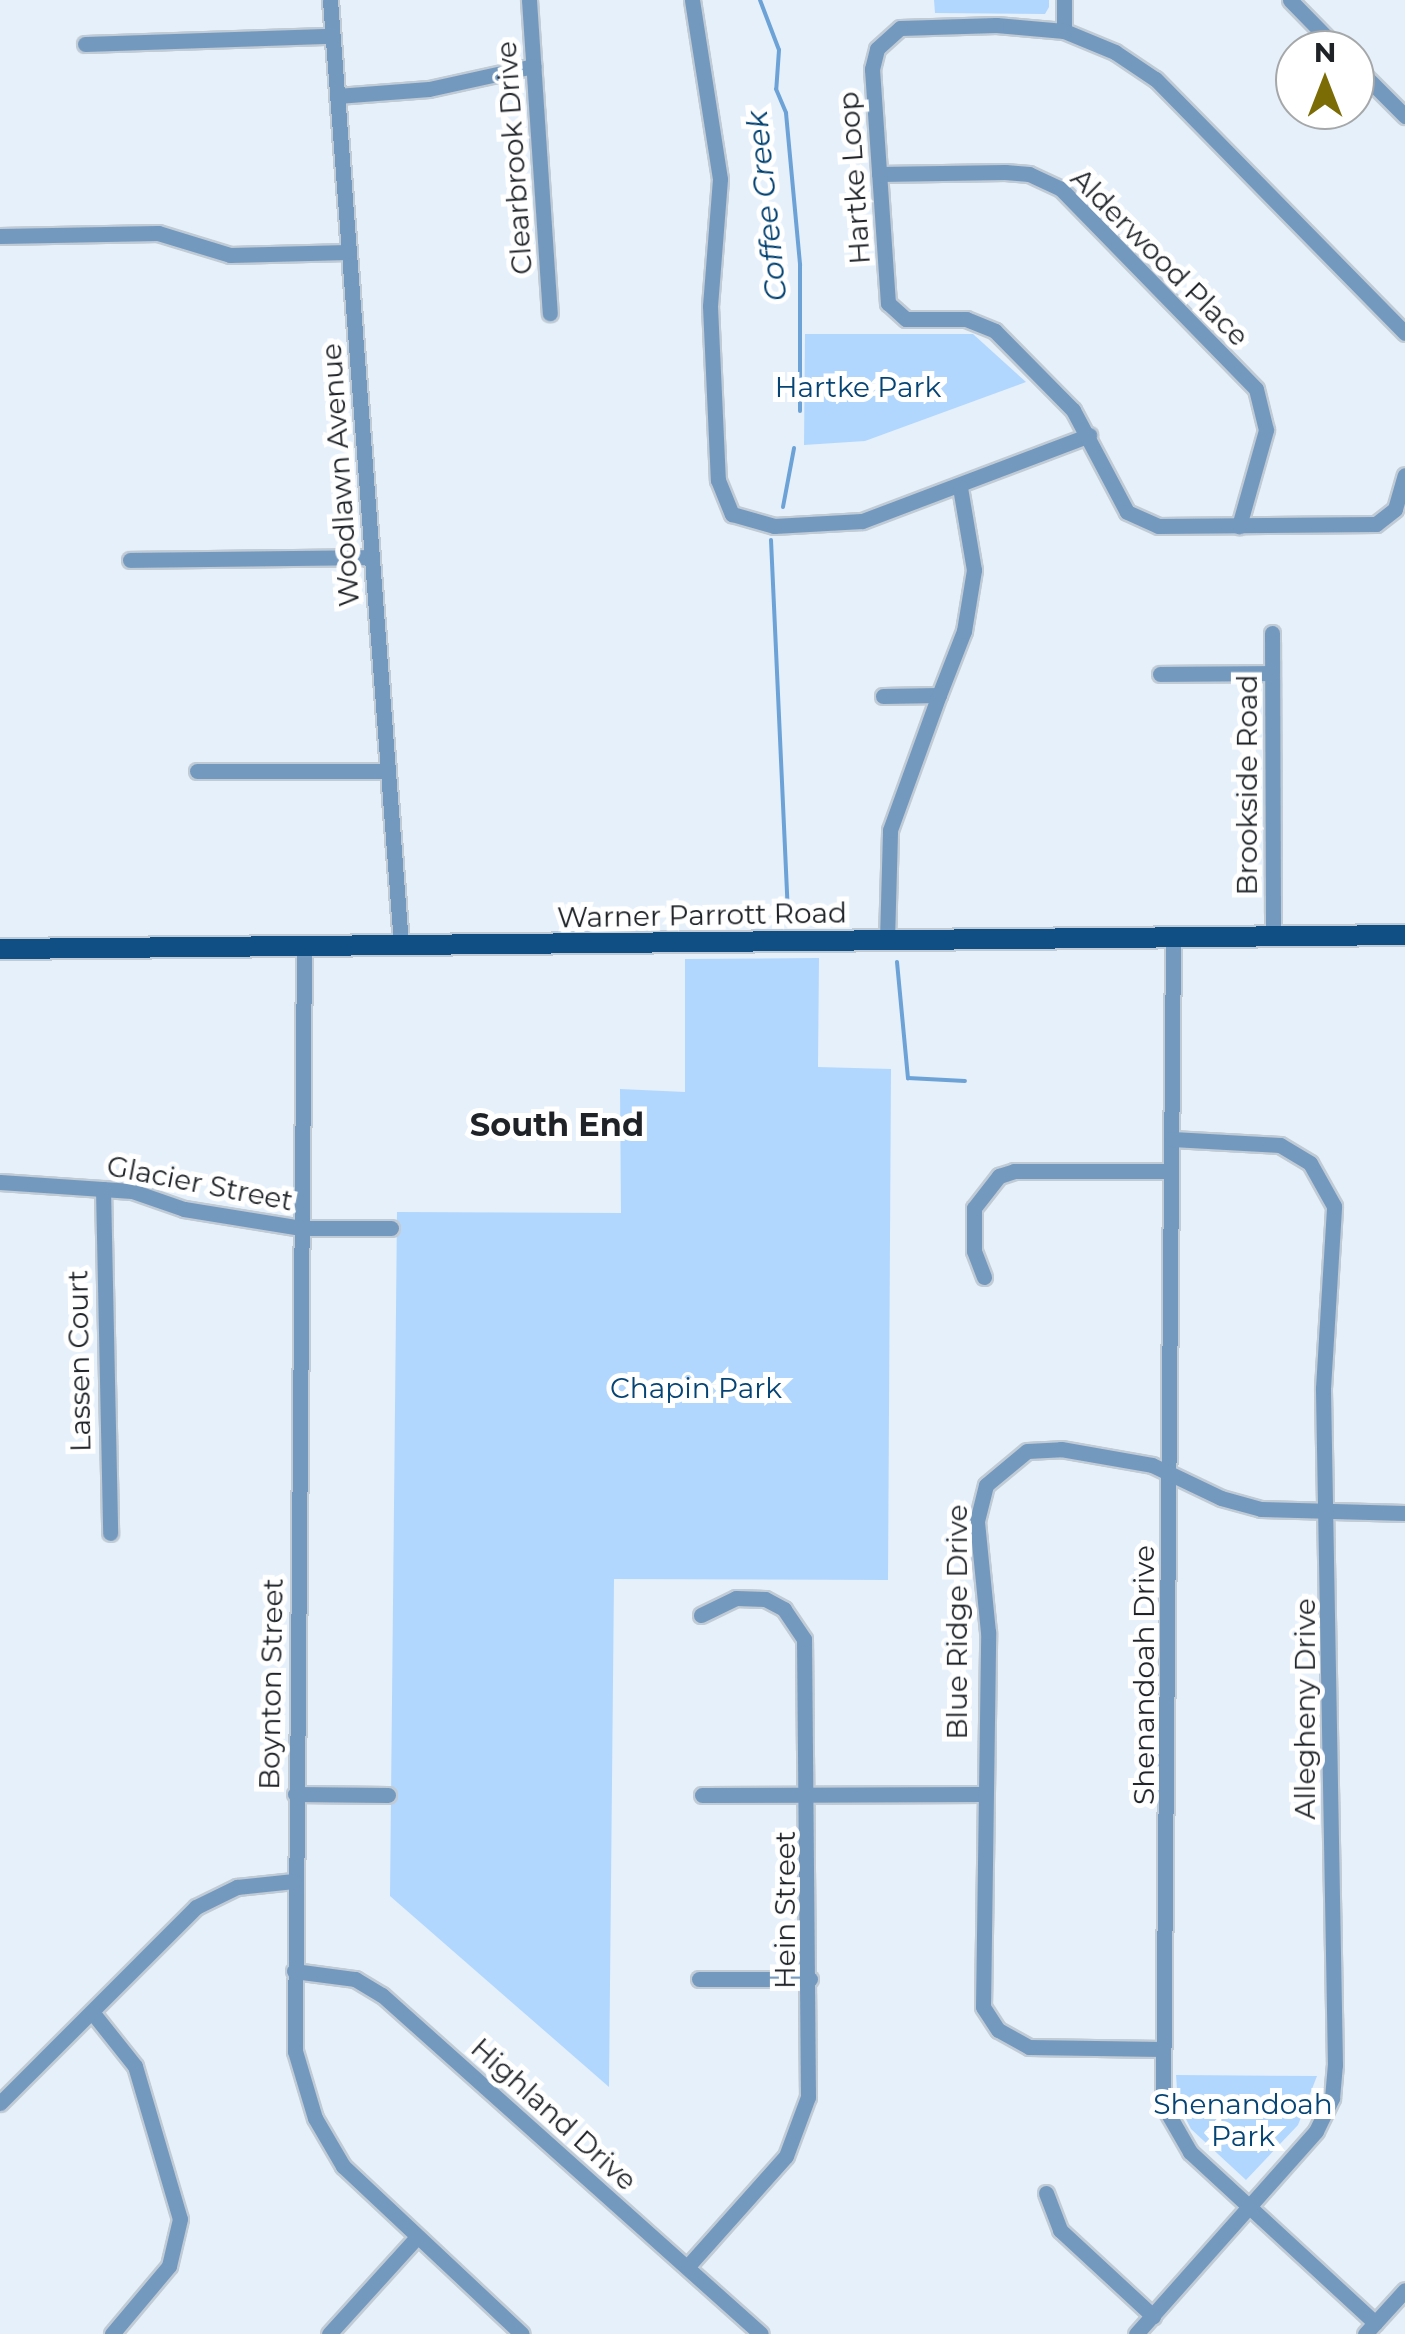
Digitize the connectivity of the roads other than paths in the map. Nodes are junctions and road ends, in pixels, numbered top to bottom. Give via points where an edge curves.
1 (330, 0) edge
2 (528, 0) edge
3 (692, 0) edge
4 (1064, 0) edge
5 (1290, 0) edge
6 (1319, 30) edge
7 (1064, 31) junction
8 (332, 36) junction
9 (85, 44) dead end
10 (534, 66) junction
11 (1375, 86) edge
12 (337, 96) junction
13 (1405, 116) edge
14 (879, 174) junction
15 (0, 236) edge
16 (348, 252) junction
17 (550, 312) dead end
18 (1405, 333) edge
19 (1089, 435) junction
20 (1405, 475) edge
21 (960, 487) junction
22 (1239, 526) junction
23 (370, 556) junction
24 (130, 560) dead end
25 (1272, 633) dead end
26 (1272, 672) junction
27 (1160, 674) dead end
28 (939, 695) junction
29 (883, 696) dead end
30 (197, 771) dead end
31 (387, 771) junction
32 (1405, 935) edge
33 (1273, 937) junction
34 (1173, 938) junction
35 (887, 940) junction
36 (304, 946) junction
37 (400, 946) junction
38 (0, 949) edge
39 (1172, 1138) junction
40 (1171, 1171) junction
41 (0, 1182) edge
42 (103, 1189) junction
43 (301, 1228) junction
44 (391, 1228) dead end
45 (984, 1277) dead end
46 (1167, 1469) junction
47 (1328, 1512) junction
48 (1405, 1513) edge
49 (110, 1533) dead end
50 (701, 1614) dead end
51 (295, 1794) junction
52 (810, 1794) junction
53 (981, 1794) junction
54 (388, 1795) dead end
55 (702, 1795) dead end
56 (294, 1881) junction
57 (294, 1971) junction
58 (700, 1979) dead end
59 (810, 1980) junction
60 (92, 2012) junction
61 (1162, 2049) junction
62 (0, 2103) edge
63 (1046, 2193) dead end
64 (1252, 2208) junction
65 (416, 2238) junction
66 (688, 2266) junction
67 (1405, 2290) edge
68 (1153, 2316) junction
69 (1370, 2328) edge
70 (112, 2334) edge
71 (329, 2334) edge
72 (522, 2334) edge
73 (761, 2334) edge
74 (1136, 2334) edge

1 - 8 street, Woodlawn Avenue
2 - 10 street, Clearbrook Drive
3 - 21 street via 720,179 710,306 723,504 754,525 826,525 888,514
4 - 7 street
5 - 6 street
7 - 14 street, Hartke Loop via 943,26 887,35 872,69
7 - 18 street, Hartke Loop via 1115,52 1155,79
8 - 9 street
8 - 12 street, Woodlawn Avenue
10 - 12 street via 429,89
10 - 17 street, Clearbrook Drive
11 - 13 street
12 - 16 street, Woodlawn Avenue
14 - 19 street, Hartke Loop via 888,302 895,314 966,319 995,331 1056,391
14 - 22 street, Alderwood Place via 1005,172 1029,174 1061,189 1256,389 1266,430
15 - 16 street via 158,233 230,254
16 - 23 street, Woodlawn Avenue
19 - 21 street
19 - 22 street, Hartke Loop via 1121,503 1138,520
20 - 22 street, Hartke Loop via 1387,520
21 - 28 street via 973,598
23 - 24 street
23 - 31 street, Woodlawn Avenue
25 - 26 street, Brookside Road
26 - 27 street
26 - 33 street, Brookside Road
28 - 29 street
28 - 35 street via 890,830
30 - 31 street
31 - 37 street, Woodlawn Avenue
32 - 33 main road, Warner Parrott Road
33 - 34 main road, Warner Parrott Road
34 - 35 main road, Warner Parrott Road
34 - 39 street, Shenandoah Drive
35 - 37 main road, Warner Parrott Road
36 - 37 main road, Warner Parrott Road
36 - 38 main road, Warner Parrott Road
36 - 43 street, Boynton Street
39 - 40 street, Shenandoah Drive
39 - 47 street, Allegheny Drive via 1280,1144 1310,1163 1330,1192 1336,1224 1323,1359
40 - 45 street via 999,1176 974,1208 974,1251
40 - 46 street, Shenandoah Drive
41 - 42 street, Glacier Street
42 - 43 street, Glacier Street
42 - 49 street, Lassen Court
43 - 44 street, Glacier Street
43 - 51 street, Boynton Street
46 - 47 street, Blue Ridge Drive via 1240,1504
46 - 53 street, Blue Ridge Drive via 1043,1448 1004,1464 986,1485 977,1521 988,1632
46 - 61 street, Shenandoah Drive via 1171,1702
47 - 48 street, Blue Ridge Drive
47 - 64 street, Allegheny Drive via 1334,2083 1316,2131
50 - 52 street, Hein Street via 747,1598 766,1599 795,1621 808,1660
51 - 54 street
51 - 56 street, Boynton Street
52 - 53 street
52 - 55 street
52 - 59 street, Hein Street
53 - 61 street, Blue Ridge Drive via 980,1990 991,2022 1029,2047
56 - 57 street, Boynton Street
56 - 60 street via 237,1887 196,1907
57 - 65 street, Boynton Street via 295,2051 314,2118 361,2188
57 - 66 street, Highland Drive via 356,1978 382,1995
58 - 59 street
59 - 66 street, Hein Street via 808,2097 797,2139
60 - 62 street
60 - 70 street via 135,2066 180,2219 169,2266
61 - 64 street, Shenandoah Drive via 1163,2105 1174,2130
63 - 68 street via 1060,2230
64 - 68 street, Allegheny Drive
64 - 69 street, Shenandoah Drive
65 - 71 street
65 - 72 street, Boynton Street
66 - 73 street, Highland Drive
67 - 69 street
68 - 74 street, Allegheny Drive

